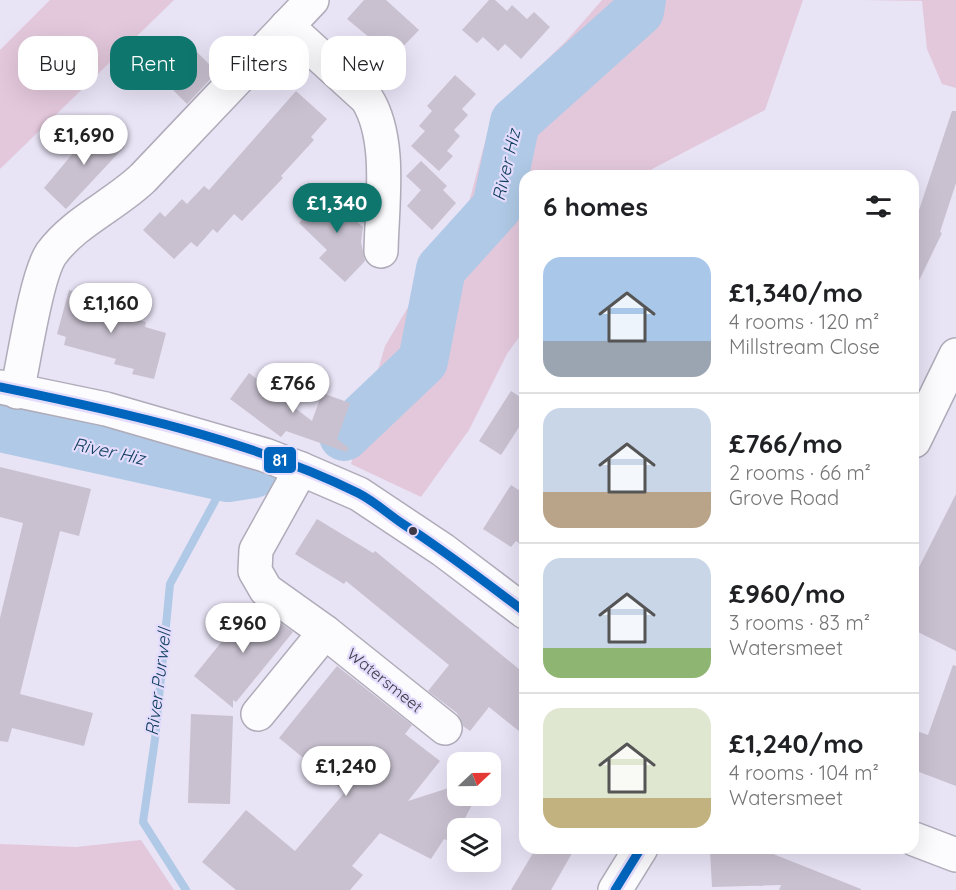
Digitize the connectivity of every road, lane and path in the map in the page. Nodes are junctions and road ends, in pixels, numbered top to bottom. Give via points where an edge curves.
1 (312, 0) edge
2 (286, 27) junction
3 (381, 250) dead end
4 (956, 355) edge
5 (9, 389) edge
6 (919, 431) edge
7 (302, 469) junction
8 (519, 607) edge
9 (325, 632) junction
10 (258, 714) dead end
11 (445, 728) dead end
12 (919, 841) edge
13 (637, 854) edge
14 (956, 855) edge
15 (615, 890) edge

1 - 2 street
2 - 3 street via 367,99 374,110 382,152
2 - 5 street via 130,190 96,213 50,255
4 - 6 street
5 - 7 street via 106,410
7 - 8 street via 358,494 443,550
7 - 9 street, Watersmeet via 256,550 255,571 266,590
9 - 10 street
9 - 11 street, Watersmeet
12 - 14 street
13 - 15 street

